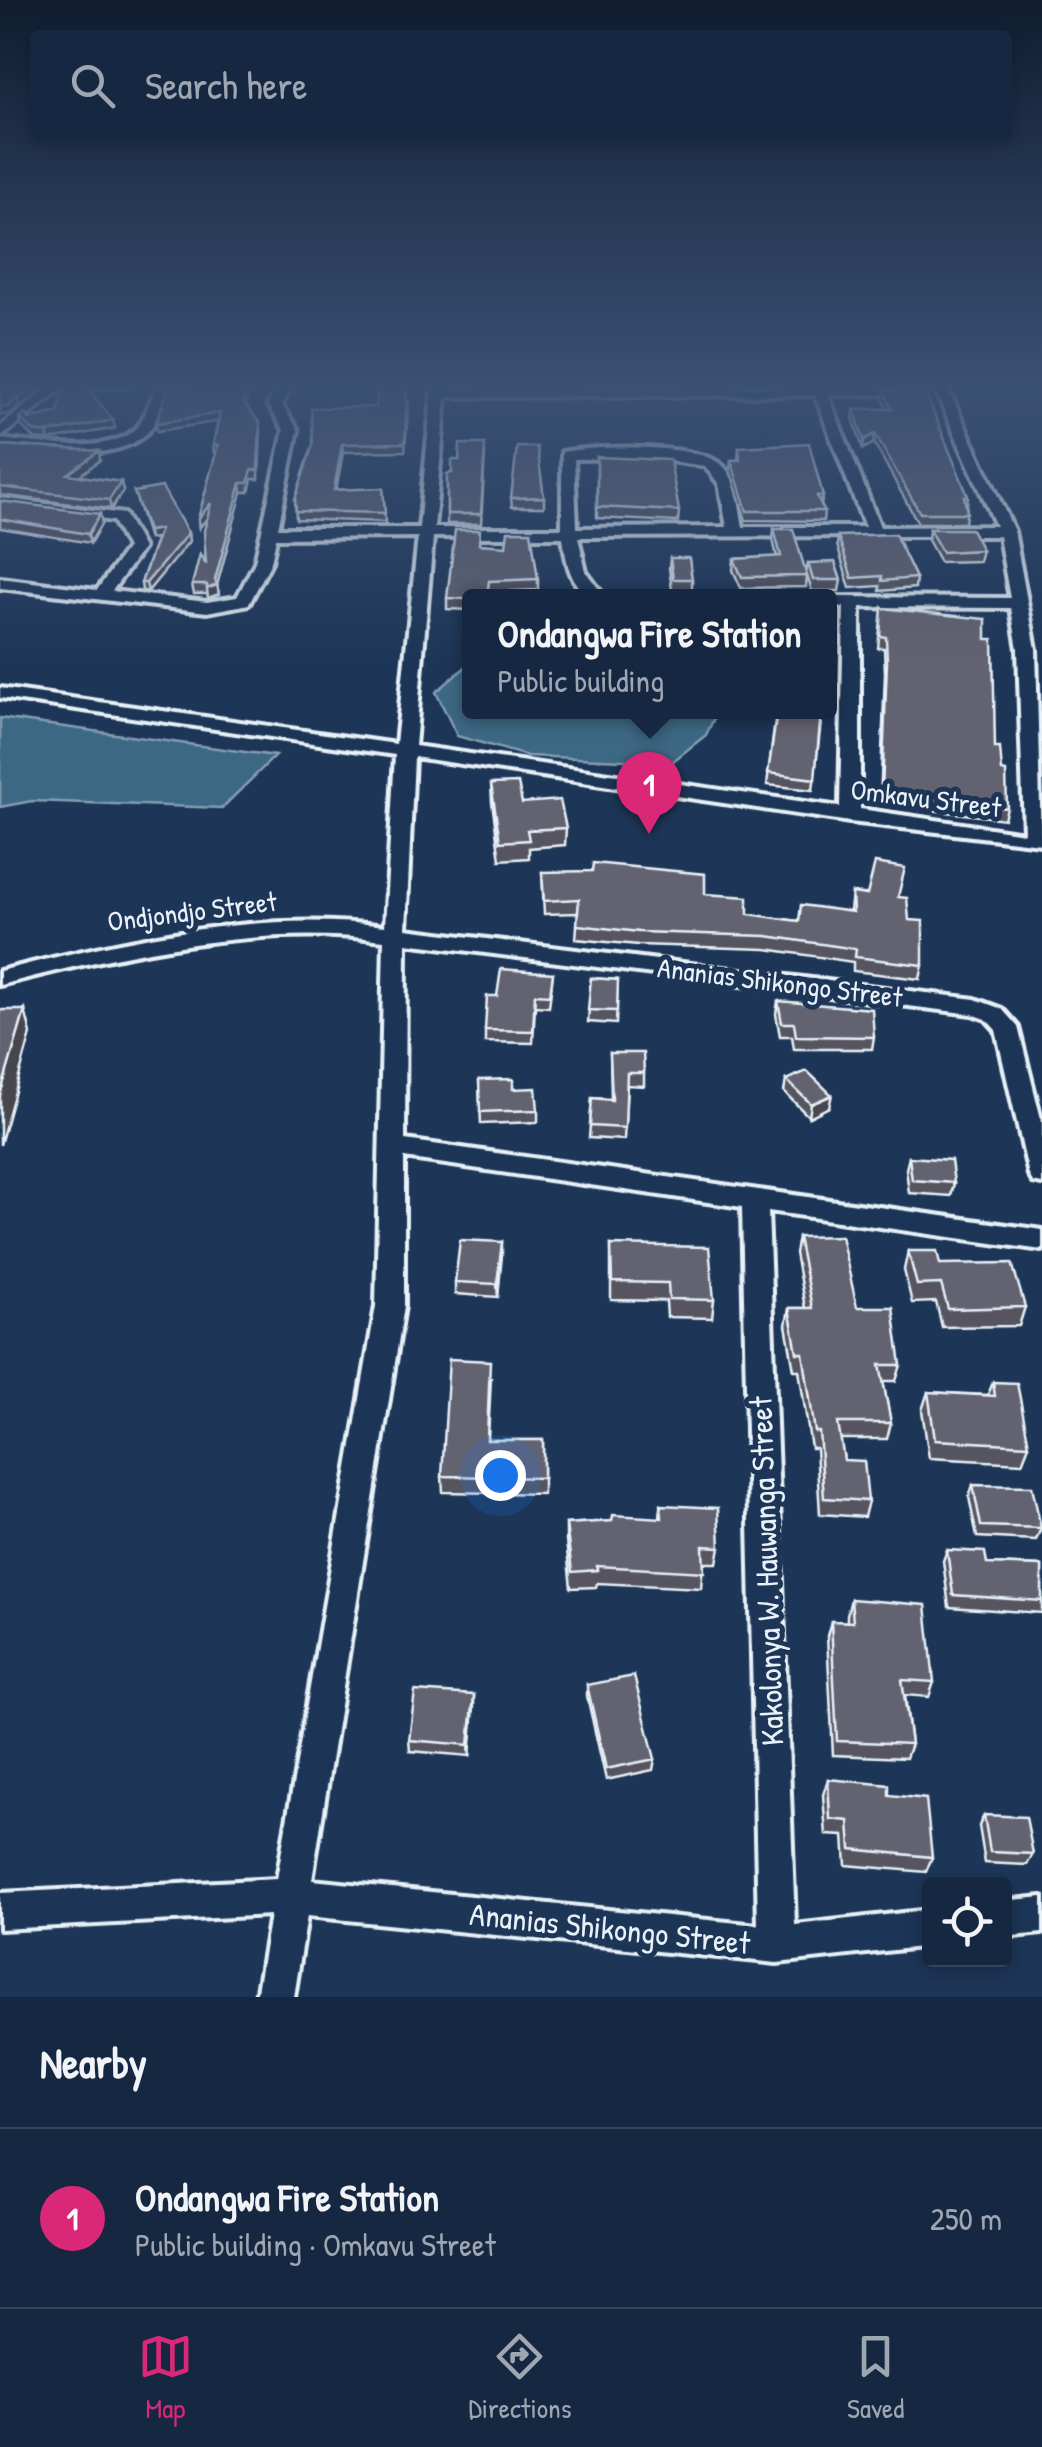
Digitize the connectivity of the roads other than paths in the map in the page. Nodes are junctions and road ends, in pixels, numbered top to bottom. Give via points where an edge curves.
1 (281, 478) edge
2 (432, 478) edge
3 (569, 478) edge
4 (723, 478) edge
5 (853, 478) edge
6 (982, 478) edge
7 (0, 502) edge
8 (428, 530) junction
9 (571, 530) junction
10 (736, 531) junction
11 (1006, 531) junction
12 (874, 532) junction
13 (269, 533) junction
14 (0, 583) edge
15 (585, 589) edge
16 (100, 596) junction
17 (837, 602) edge
18 (852, 602) junction
19 (1016, 603) junction
20 (0, 693) edge
21 (404, 749) junction
22 (850, 816) junction
23 (395, 934) junction
24 (0, 978) edge
25 (396, 1148) junction
26 (1042, 1176) edge
27 (755, 1197) junction
28 (1042, 1240) edge
29 (291, 1896) junction
30 (0, 1912) edge
31 (1042, 1915) edge
32 (1012, 1918) edge
33 (922, 1929) edge
34 (776, 1945) junction
35 (275, 1997) edge

1 - 13 street
2 - 8 street
3 - 9 street
4 - 10 street
5 - 12 street
6 - 11 street, Omkavu Street
7 - 16 street via 120,517 134,548
8 - 9 street
8 - 13 street
8 - 21 street
9 - 10 street
9 - 15 street via 573,563
10 - 12 street
11 - 12 street
11 - 19 street, Omkavu Street
13 - 16 street via 243,600 207,607
14 - 16 street
17 - 18 street
18 - 19 street
18 - 22 street
19 - 22 street, Omkavu Street via 1027,649 1034,840
20 - 21 street, Omkavu Street
21 - 22 street, Omkavu Street
21 - 23 street
23 - 24 street, Ondjondjo Street via 251,928 169,938
23 - 25 street
23 - 26 street, Ananias Shikongo Street via 994,1014 1007,1027
25 - 27 street
25 - 29 street via 390,1306
27 - 28 street
27 - 34 street, Kakolonya W. Hauwanga Street
29 - 30 street, Ananias Shikongo Street
29 - 34 street, Ananias Shikongo Street
29 - 35 street
31 - 32 street
33 - 34 street, Ananias Shikongo Street

